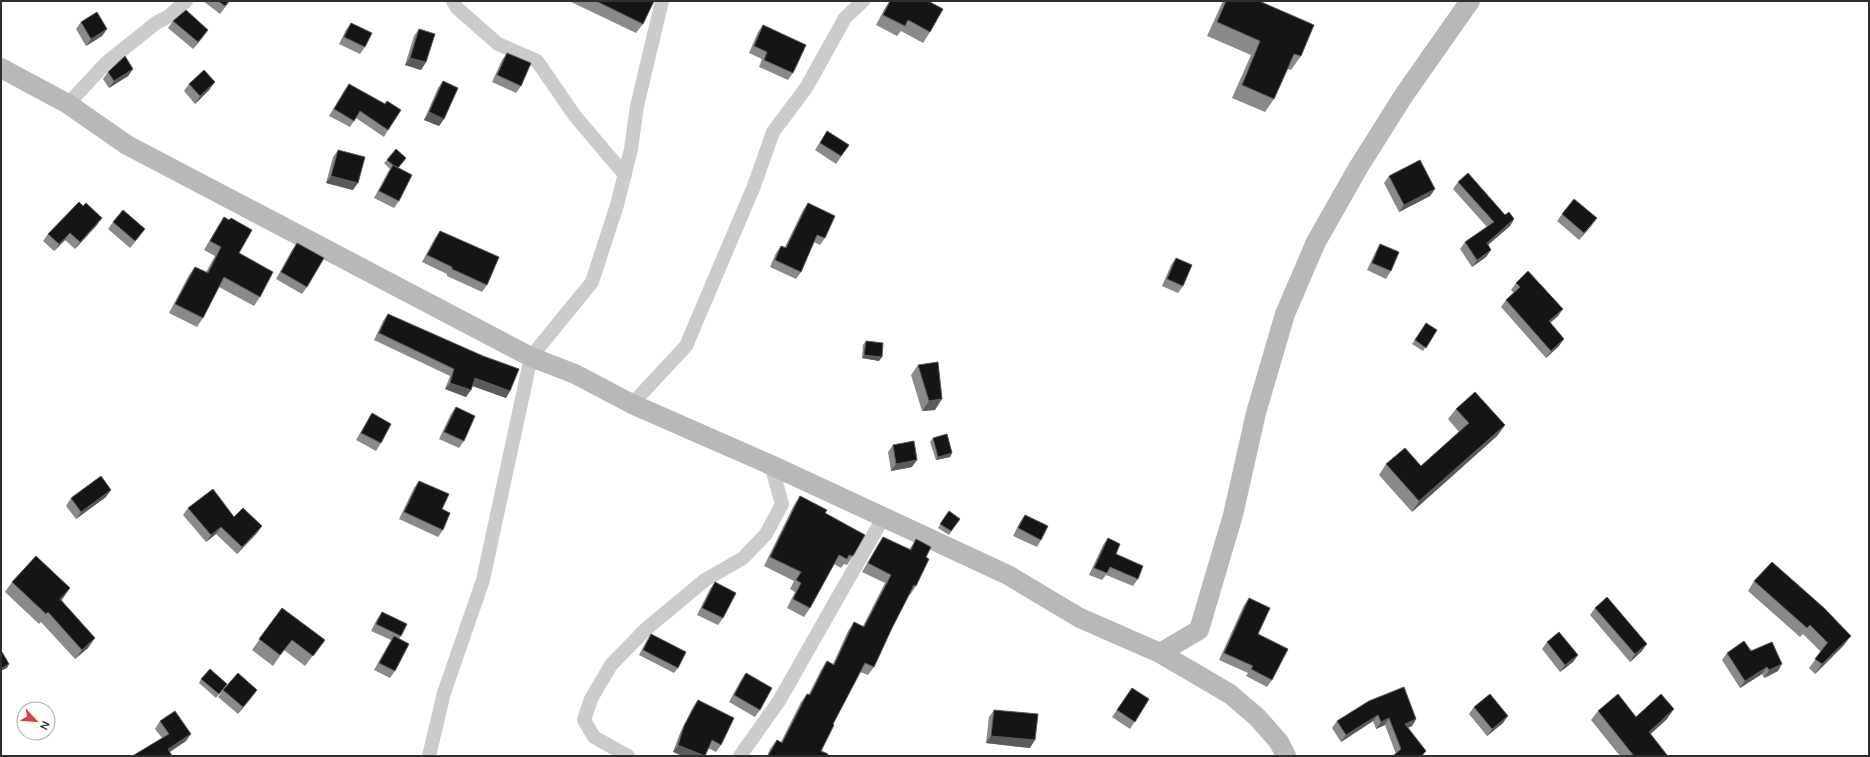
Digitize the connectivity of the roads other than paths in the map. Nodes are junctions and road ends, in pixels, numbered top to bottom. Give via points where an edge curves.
1 (186, 1) edge
2 (453, 1) edge
3 (662, 1) edge
4 (862, 1) edge
5 (1470, 1) edge
6 (1, 68) edge
7 (68, 104) junction
8 (625, 175) junction
9 (531, 357) junction
10 (632, 404) junction
11 (771, 465) junction
12 (883, 518) junction
13 (1160, 654) junction
14 (429, 756) edge
15 (628, 756) edge
16 (740, 756) edge
17 (1286, 756) edge

1 - 7 street via 170,16 156,23 106,63
2 - 8 street via 457,8 498,44 537,61 575,116
3 - 8 street via 637,106 632,149
4 - 10 street via 845,18 806,88 773,132 754,186 686,346
5 - 13 street via 1404,95 1316,242 1285,314 1256,413 1233,515 1199,630
6 - 7 street
7 - 9 street via 127,145
8 - 9 street via 592,282
9 - 10 street via 575,374
9 - 14 street via 484,580 444,694
10 - 11 street
11 - 12 street
11 - 15 street via 782,504 766,534 743,558 705,580 646,629 612,665 591,699 584,720 594,737
12 - 13 street via 1008,575 1080,618
12 - 16 street via 779,701
13 - 17 street via 1230,694 1257,717

